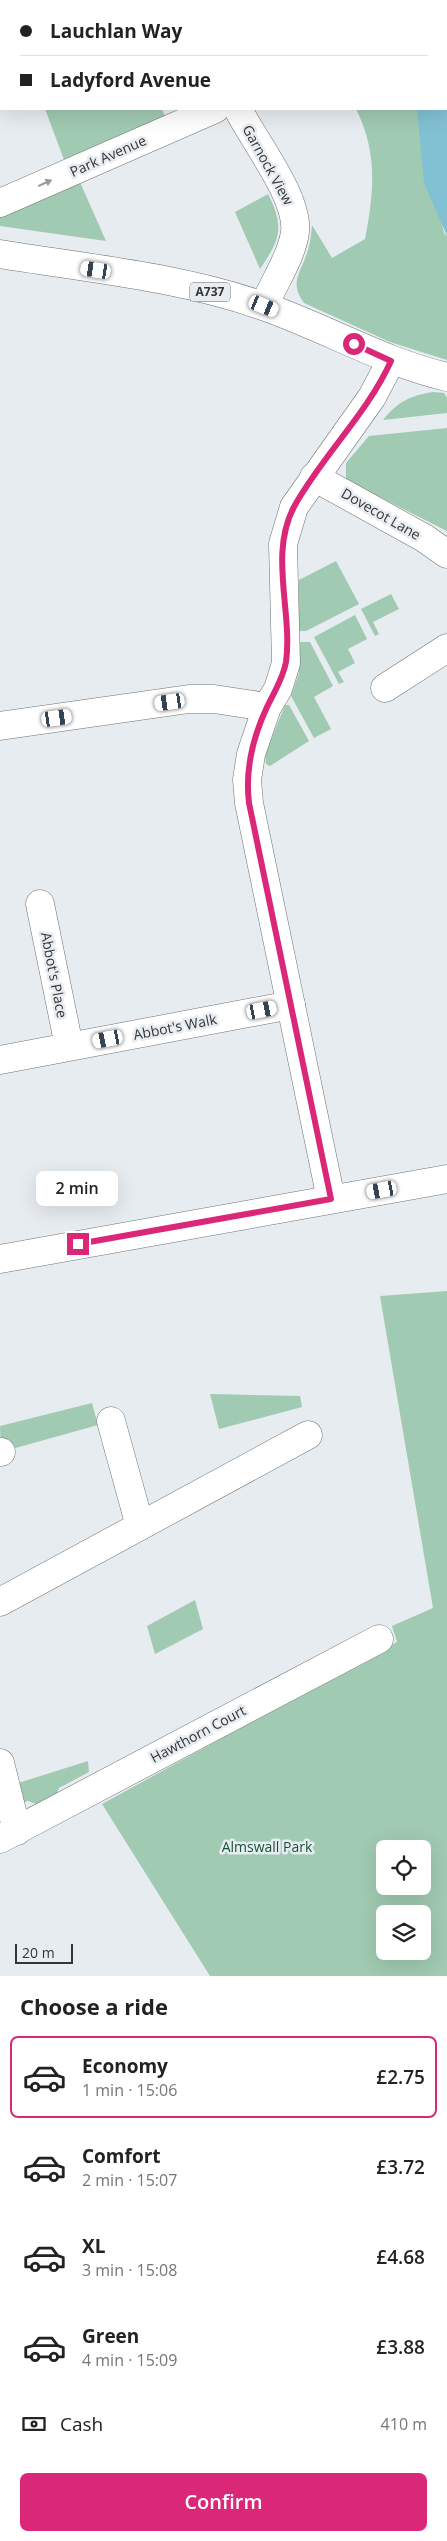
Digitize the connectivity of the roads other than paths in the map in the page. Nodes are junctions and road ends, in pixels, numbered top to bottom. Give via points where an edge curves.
1 (213, 110) edge
2 (239, 110) edge
3 (0, 203) edge
4 (0, 254) edge
5 (264, 306) junction
6 (391, 361) junction
7 (447, 377) edge
8 (314, 477) junction
9 (447, 554) edge
10 (447, 648) edge
11 (385, 688) dead end
12 (267, 707) junction
13 (0, 726) edge
14 (40, 904) dead end
15 (291, 1005) junction
16 (69, 1046) junction
17 (0, 1060) edge
18 (447, 1179) edge
19 (331, 1199) junction
20 (0, 1259) edge
21 (111, 1421) dead end
22 (308, 1436) dead end
23 (140, 1526) junction
24 (0, 1602) edge
25 (379, 1639) dead end
26 (0, 1763) edge
27 (9, 1835) edge

3 -> 1 street, Park Avenue
2 - 5 street, Garnock View via 288,199 295,222 292,245
4 - 5 street, A737 via 156,280
5 - 6 street, A737
6 - 7 street, A737
6 - 8 street via 372,397
8 - 9 street, Dovecot Lane
8 - 12 street via 294,507 283,544 286,663 278,688
10 - 11 street
12 - 13 street via 214,699 189,699
12 - 15 street via 251,754 248,790
14 - 16 street, Abbot's Place
15 - 16 street, Abbot's Walk
15 - 19 street
16 - 17 street, Abbot's Walk
18 - 19 street
19 - 20 street
21 - 23 street
22 - 23 street
23 - 24 street
25 - 27 street, Hawthorn Court
26 - 27 street, Hawthorn Court

